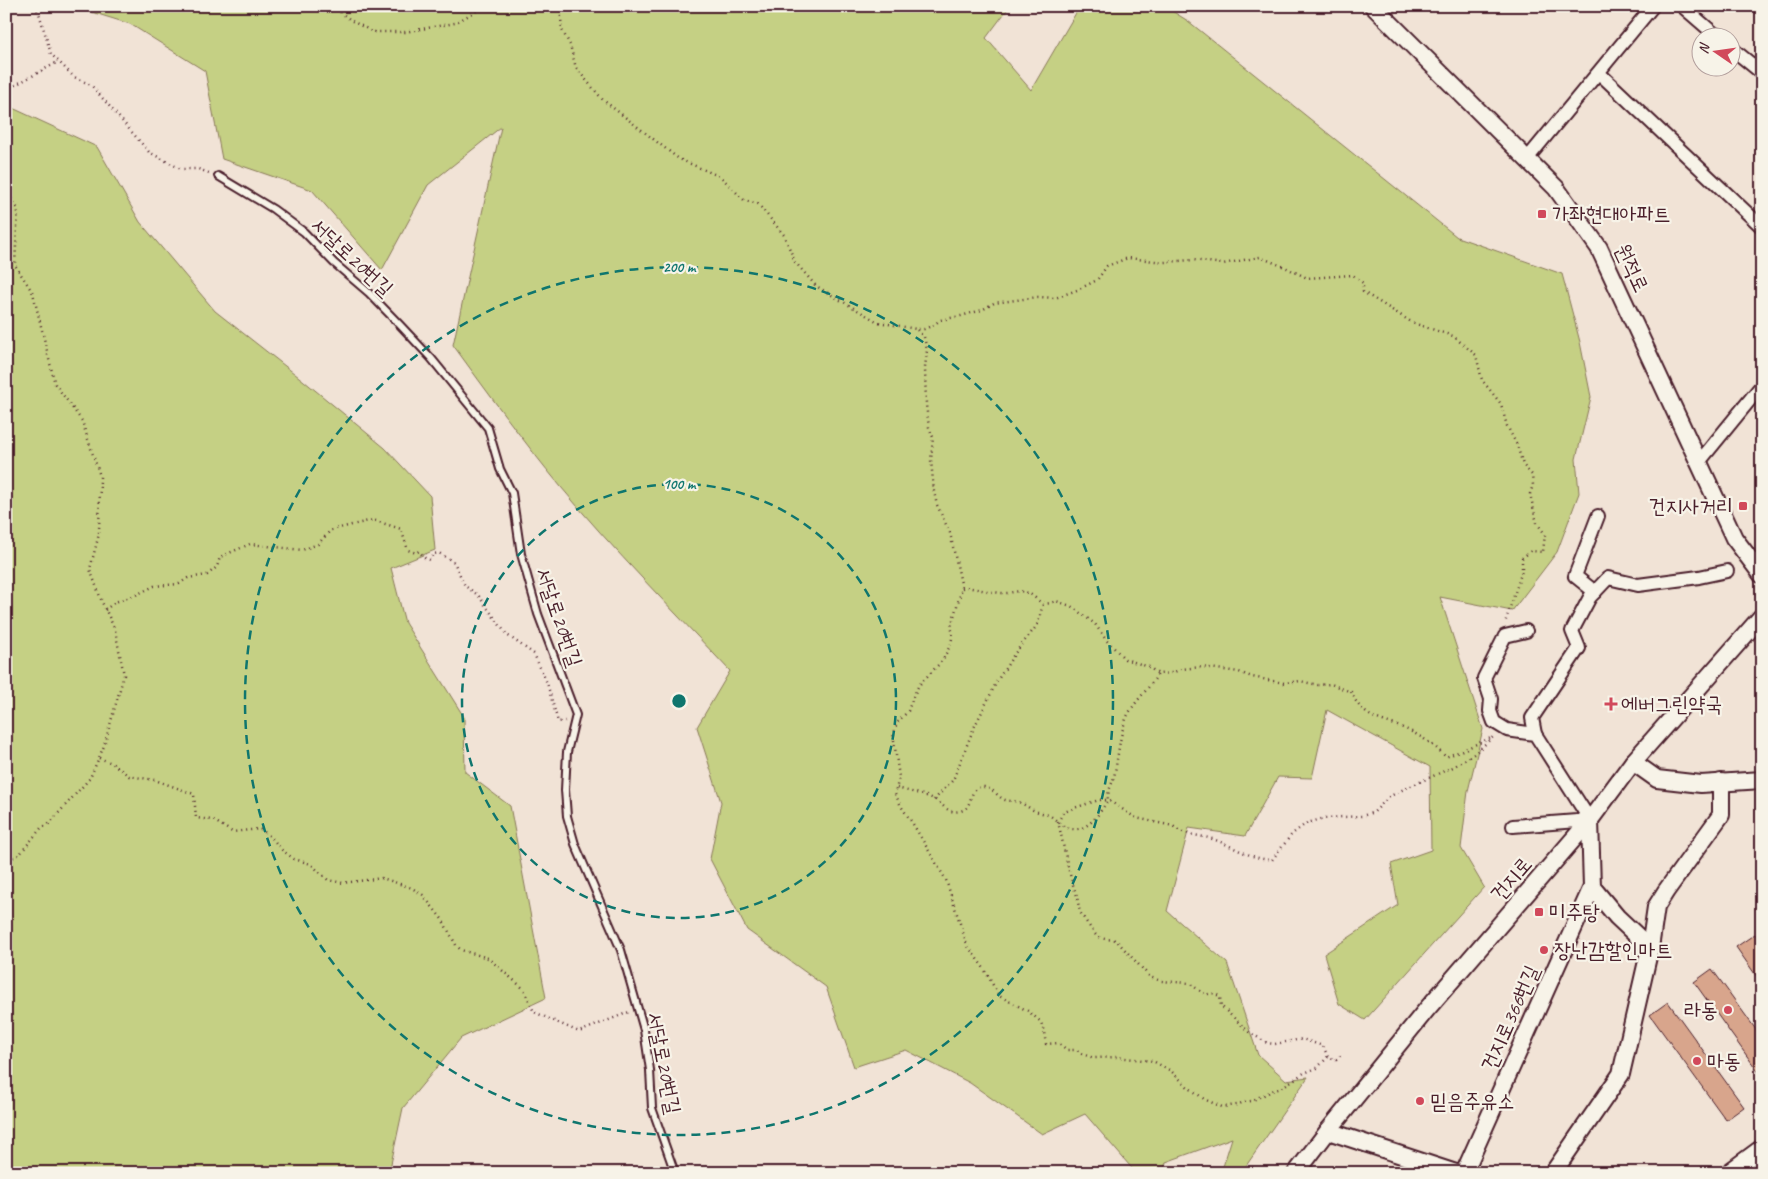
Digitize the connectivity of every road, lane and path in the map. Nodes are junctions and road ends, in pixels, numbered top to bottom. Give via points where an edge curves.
1 (34, 6) edge
2 (332, 6) edge
3 (485, 6) edge
4 (560, 6) edge
5 (1394, 6) edge
6 (1653, 6) edge
7 (1682, 6) edge
8 (1375, 8) edge
9 (1707, 28) edge
10 (1740, 55) edge
11 (58, 62) junction
12 (1599, 73) junction
13 (1762, 73) edge
14 (6, 90) edge
15 (1527, 159) junction
16 (218, 176) joint
17 (6, 190) edge
18 (1762, 227) edge
19 (916, 329) junction
20 (1762, 385) edge
21 (1699, 462) junction
22 (1598, 516) dead end
23 (1727, 571) dead end
24 (1762, 576) edge
25 (962, 588) junction
26 (1595, 592) junction
27 (1042, 604) junction
28 (105, 610) junction
29 (1762, 616) edge
30 (1503, 630) dead end
31 (1526, 631) dead end
32 (1158, 674) junction
33 (576, 715) junction
34 (1535, 734) junction
35 (100, 758) junction
36 (1633, 762) junction
37 (1762, 780) edge
38 (1721, 782) junction
39 (897, 788) junction
40 (934, 800) junction
41 (1108, 800) junction
42 (1590, 820) junction
43 (1058, 822) junction
44 (1513, 826) dead end
45 (6, 860) edge
46 (1592, 887) junction
47 (1650, 948) junction
48 (638, 1010) junction
49 (1341, 1055) dead end
50 (1328, 1057) junction
51 (1328, 1131) junction
52 (1762, 1148) edge
53 (674, 1173) edge
54 (1296, 1173) edge
55 (1456, 1173) edge
56 (1464, 1173) edge
57 (1553, 1173) edge
58 (1728, 1173) edge

1 - 11 path via 51,54
2 - 3 path via 373,32 405,32 455,23
4 - 19 path via 562,30 576,68 603,100 679,159 721,178 744,200 758,204 784,235 795,262 816,286 878,322
5 - 8 lane
6 - 12 street
7 - 9 street
8 - 15 street, 원적로
10 - 13 street
11 - 14 path
11 - 16 path via 74,77 91,85 149,152 181,169 198,169
12 - 15 street
12 - 18 street
15 - 21 street, 원적로 via 1556,188 1599,248
16 - 33 lane, 서달로20번길 via 304,232 431,358 488,428 500,469 512,493 521,554 538,614
17 - 28 path via 18,209 15,265 33,293 55,384 82,421 100,476 99,534 90,569
19 - 25 path via 924,337 927,350 924,368 926,405 933,437 934,492 950,533
19 - 30 path via 982,310 994,303 1055,298 1097,280 1106,266 1128,258 1223,264 1260,257 1307,278 1353,275 1363,283 1363,292 1388,309 1413,323 1453,336 1476,354 1482,380 1500,404 1523,465 1532,475 1530,494 1537,523 1545,534 1543,552 1531,551 1522,558 1522,570
20 - 21 street
21 - 24 street, 원적로 via 1734,538
22 - 26 street via 1575,576
23 - 26 street via 1638,585 1608,578
25 - 27 path via 1005,593 1020,591
25 - 39 path via 951,627 951,644 942,661 919,685 908,712 897,723 893,733 899,777
26 - 34 street via 1572,631 1579,648 1532,718
27 - 32 path via 1056,602 1071,606 1096,624 1106,640 1125,659 1149,667
27 - 40 path via 1035,628 997,681 953,780
28 - 33 path via 115,602 154,586 178,584 188,578 207,575 217,567 220,557 250,544 302,550 318,544 331,530 373,520 401,529 408,550 419,551 430,560 439,553 454,562 465,586 478,595 506,635 534,654 547,682 558,722
28 - 35 path via 115,630 124,675
29 - 36 street, 건지로
31 - 34 street via 1505,636 1484,678 1492,699 1490,711 1494,722 1507,730
32 - 41 path via 1126,720
32 - 41 path via 1202,667 1284,683 1331,684 1351,692 1357,705 1377,720 1430,742 1446,757 1492,738 1454,767 1389,797 1374,812 1307,823 1292,834 1272,860 1250,856 1232,846 1193,836 1173,826 1136,818
33 - 48 lane, 서달로20번길 via 567,752 567,816 575,844 620,950
34 - 42 street
35 - 45 path via 90,778 60,812 42,827 19,855
35 - 48 path via 129,776 155,780 194,794 196,818 213,820 232,832 260,829 294,859 311,864 328,880 343,883 382,878 412,888 423,895 442,919 461,950 488,958 524,989 534,1012 580,1032
36 - 38 street via 1658,779 1701,784
36 - 42 street, 건지로
37 - 38 street
38 - 47 street via 1721,815 1656,907
39 - 40 path
39 - 50 path via 895,794 901,806 946,880 967,946 999,996 1028,1011 1041,1022 1046,1044 1059,1043 1067,1050 1077,1050 1094,1058 1154,1061 1204,1099 1222,1107 1237,1106 1279,1089 1317,1068
40 - 43 path via 944,810 960,811 971,801 972,792 977,787 984,787 1004,800 1019,802
41 - 43 path via 1071,809 1063,813
41 - 43 path via 1095,819 1083,828 1067,828
42 - 44 street
42 - 46 street, 건지로366번길
42 - 51 street, 건지로 via 1427,1009
43 - 50 path via 1080,914 1095,935 1116,940 1150,976 1162,981 1189,983 1206,996 1215,993 1220,997 1222,1006 1258,1039 1275,1044 1302,1039 1323,1046
46 - 47 street via 1616,917
46 - 56 street, 건지로366번길
47 - 57 street via 1621,1074
48 - 53 lane, 서달로20번길 via 650,1070 652,1108
49 - 50 path via 1336,1060
51 - 54 street, 건지로
51 - 55 street
52 - 58 street

